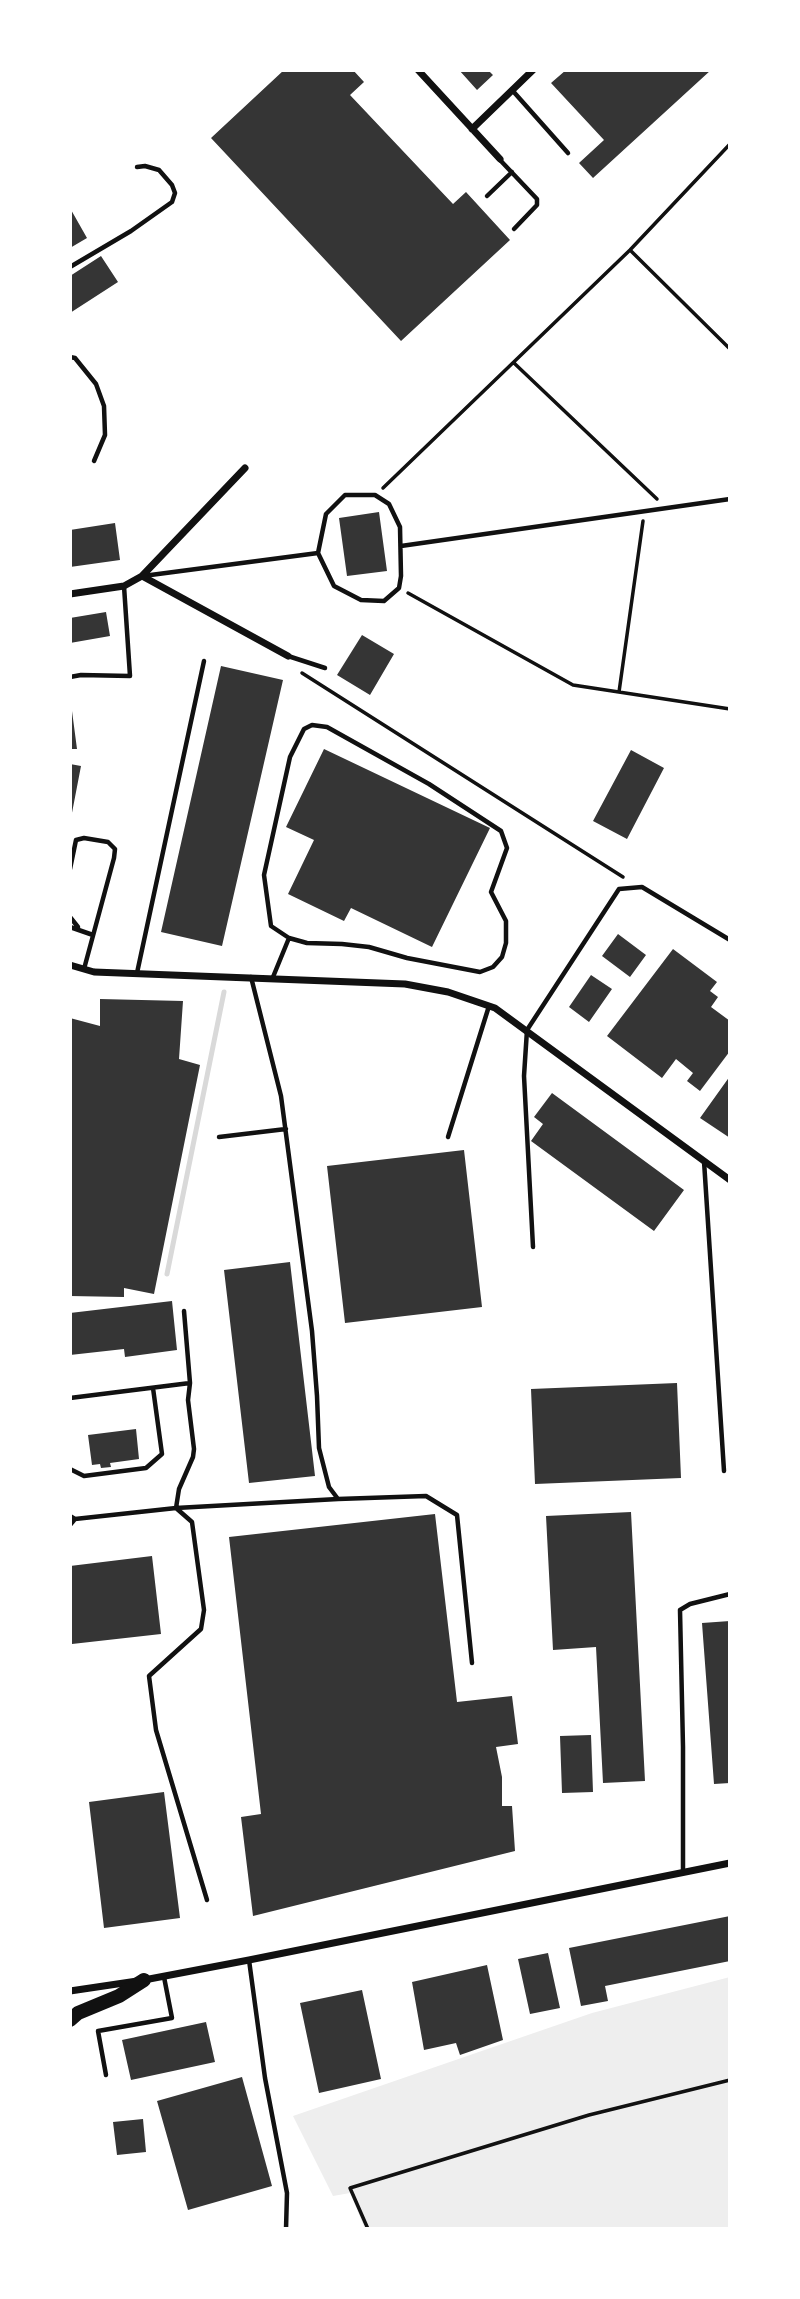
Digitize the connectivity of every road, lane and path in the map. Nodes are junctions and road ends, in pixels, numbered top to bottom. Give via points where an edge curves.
1 (418, 70) edge
2 (519, 70) edge
3 (533, 70) edge
4 (526, 77) junction
5 (512, 90) junction
6 (472, 129) junction
7 (730, 144) edge
8 (568, 153) dead end
9 (500, 159) joint
10 (137, 167) dead end
11 (512, 172) junction
12 (486, 196) dead end
13 (514, 229) dead end
14 (630, 250) junction
15 (70, 267) edge
16 (730, 349) edge
17 (70, 357) edge
18 (514, 363) junction
19 (94, 461) dead end
20 (244, 468) dead end
21 (375, 495) junction
22 (730, 499) edge
23 (666, 508) junction
24 (644, 511) junction
25 (401, 546) junction
26 (318, 553) junction
27 (142, 576) junction
28 (124, 586) junction
29 (398, 588) junction
30 (70, 594) edge
31 (288, 656) junction
32 (204, 661) dead end
33 (325, 668) dead end
34 (70, 677) edge
35 (620, 692) junction
36 (730, 709) edge
37 (70, 869) edge
38 (632, 886) junction
39 (70, 917) edge
40 (70, 927) edge
41 (78, 928) junction
42 (93, 935) junction
43 (289, 938) junction
44 (730, 940) edge
45 (70, 965) edge
46 (84, 969) junction
47 (136, 973) junction
48 (251, 976) junction
49 (273, 977) junction
50 (489, 1006) junction
51 (527, 1030) junction
52 (286, 1129) junction
53 (219, 1137) dead end
54 (448, 1137) dead end
55 (704, 1161) junction
56 (730, 1180) edge
57 (533, 1247) dead end
58 (184, 1311) dead end
59 (190, 1383) junction
60 (153, 1388) junction
61 (70, 1398) edge
62 (70, 1469) edge
63 (724, 1471) dead end
64 (338, 1499) junction
65 (176, 1508) junction
66 (72, 1518) edge
67 (70, 1525) edge
68 (730, 1594) edge
69 (472, 1663) dead end
70 (730, 1863) edge
71 (683, 1873) junction
72 (206, 1900) dead end
73 (249, 1960) junction
74 (163, 1976) junction
75 (144, 1980) junction
76 (70, 1991) edge
77 (70, 2020) edge
78 (106, 2075) dead end
79 (730, 2080) edge
80 (286, 2229) edge
81 (368, 2229) edge

1 - 6 street
2 - 4 lane
3 - 4 street
4 - 5 street
5 - 6 street
5 - 8 lane
6 - 9 street
7 - 14 path
9 - 11 lane
10 - 15 lane via 159,170 172,185 172,202
11 - 12 lane
11 - 13 lane via 537,199 537,205
14 - 16 path
14 - 18 path
17 - 19 lane via 96,384 104,406 105,435
18 - 21 path
18 - 23 path
20 - 27 street
21 - 25 lane via 390,504 400,527
21 - 26 lane via 345,495 326,514
22 - 23 lane
23 - 24 lane
24 - 25 lane
24 - 35 path
25 - 29 lane
26 - 27 lane
26 - 29 lane via 334,586 361,600 384,601
27 - 28 street
27 - 31 street
28 - 30 street
28 - 34 lane via 130,676
29 - 35 path via 573,685
31 - 33 lane
31 - 38 path via 288,664
32 - 47 lane
35 - 36 path
37 - 42 lane via 76,840 108,842 115,849
38 - 44 lane via 642,887
38 - 51 lane via 619,888
39 - 41 lane
40 - 41 lane
41 - 42 lane
42 - 46 lane
43 - 43 lane via 271,926 264,875 290,757 304,729 327,726 501,831 506,848 491,892 506,921 506,943 493,967 480,972 369,947
43 - 49 lane
45 - 46 street
46 - 47 street
47 - 48 street
48 - 49 street
48 - 52 lane
49 - 50 street via 405,984
50 - 51 street
50 - 54 lane
51 - 55 street
51 - 57 lane via 524,1076
52 - 53 lane
52 - 64 lane via 312,1331 319,1448 328,1487
55 - 56 street
55 - 63 lane
58 - 59 lane
59 - 60 lane
59 - 65 lane via 193,1457
60 - 61 lane
60 - 62 lane via 162,1454 146,1468 84,1476
64 - 65 lane
64 - 69 lane via 426,1496 457,1515
65 - 66 lane
65 - 72 lane via 192,1522 194,1530 203,1619 201,1629 149,1676 156,1730
66 - 67 lane
68 - 71 lane via 680,1610
70 - 71 street
71 - 73 street
73 - 74 street
73 - 80 lane via 265,2078 288,2193
74 - 75 street
74 - 78 lane via 172,2018 98,2031
75 - 76 street
75 - 77 highway
79 - 81 path via 589,2115 350,2188

